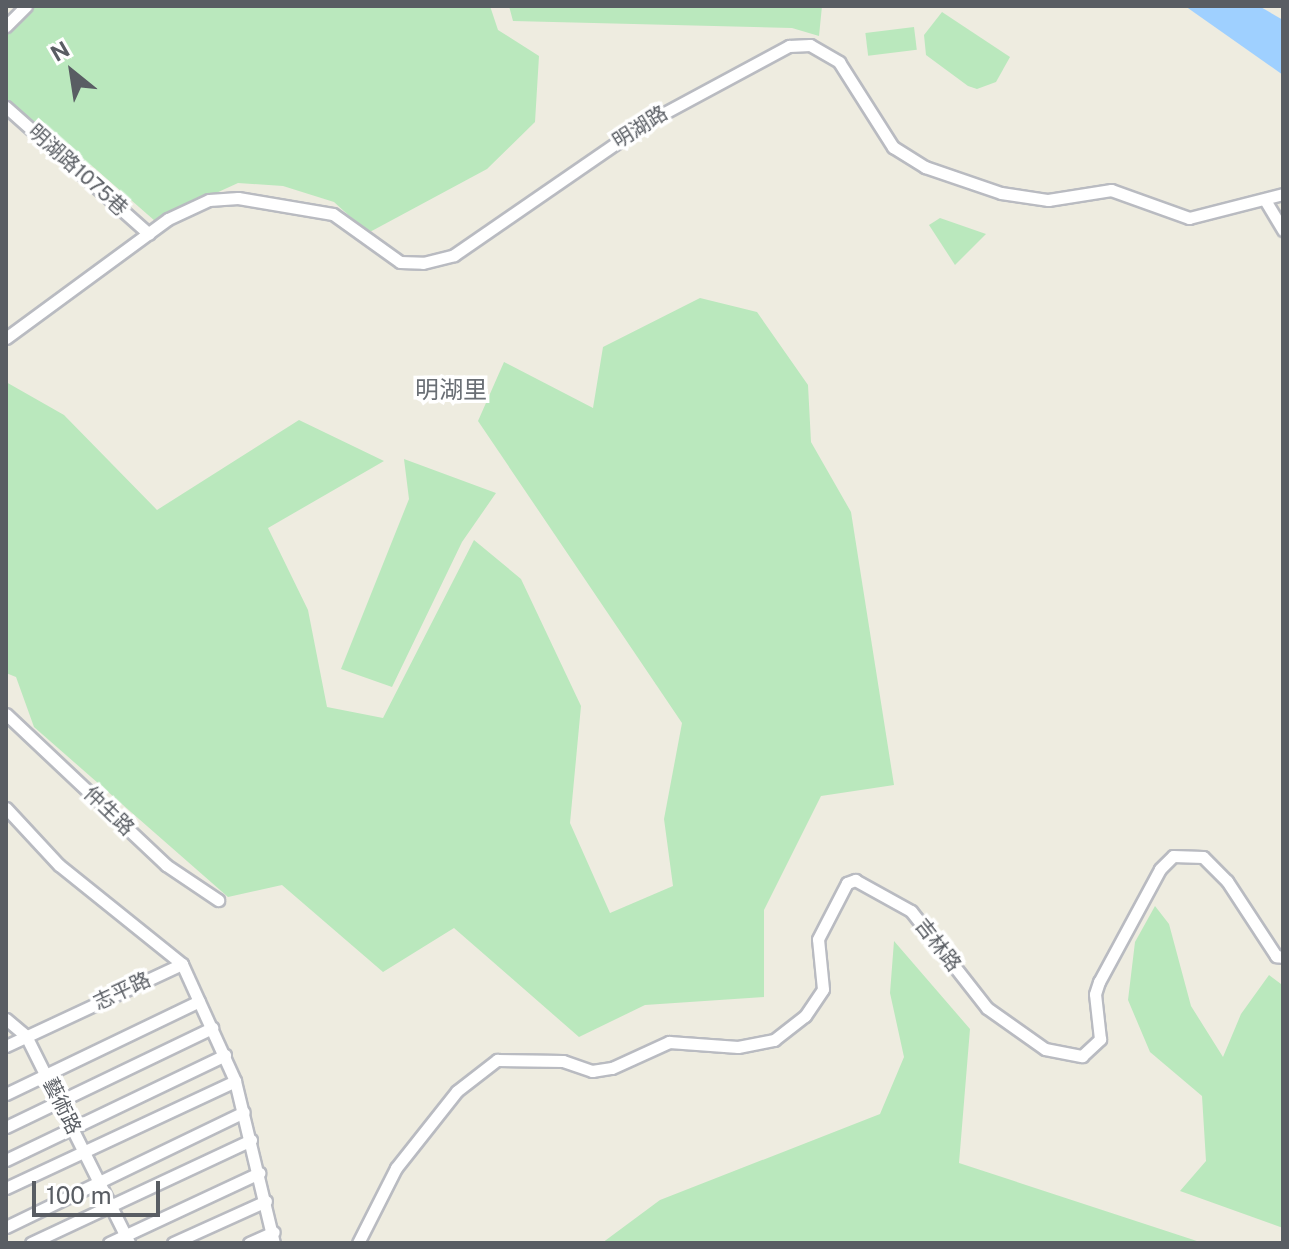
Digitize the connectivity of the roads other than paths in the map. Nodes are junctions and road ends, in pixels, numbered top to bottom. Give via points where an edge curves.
1 (26, 6) edge
2 (6, 26) edge
3 (6, 107) edge
4 (1283, 194) edge
5 (1265, 200) junction
6 (1283, 230) edge
7 (149, 234) junction
8 (6, 338) edge
9 (6, 714) edge
10 (6, 808) edge
11 (218, 900) dead end
12 (1283, 957) edge
13 (182, 964) junction
14 (199, 1001) junction
15 (6, 1019) edge
16 (212, 1028) junction
17 (26, 1036) junction
18 (6, 1046) edge
19 (225, 1055) junction
20 (47, 1075) junction
21 (235, 1081) junction
22 (6, 1094) edge
23 (61, 1101) junction
24 (244, 1112) junction
25 (6, 1127) edge
26 (73, 1127) junction
27 (251, 1140) junction
28 (84, 1151) junction
29 (6, 1160) edge
30 (259, 1173) junction
31 (99, 1182) junction
32 (6, 1188) edge
33 (266, 1201) junction
34 (111, 1206) junction
35 (6, 1227) edge
36 (274, 1237) edge
37 (128, 1239) edge
38 (31, 1243) edge
39 (109, 1243) edge
40 (173, 1243) edge
41 (249, 1243) edge
42 (358, 1243) edge

1 - 2 street
3 - 7 street, 明湖路1075巷
4 - 5 street, 明湖路
5 - 6 street
5 - 7 street, 明湖路 via 1189,218 1111,190 1048,200 1001,193 925,167 893,147 839,62 810,45 789,46 644,124 454,255 400,262 333,214 238,198 209,200
7 - 8 street, 明湖路
9 - 11 street, 仲生路 via 166,865
10 - 13 street via 59,865
12 - 42 street, 吉林路 via 1276,956 1227,881 1203,857 1173,856 1160,869 1099,982 1095,994 1100,1039 1082,1056 1045,1049 987,1008 911,911 855,880 847,883 818,939 823,989 805,1016 774,1040 738,1047 669,1042 612,1068 592,1071 563,1061 497,1060 457,1091 396,1168
13 - 14 street
13 - 17 street, 志平路
14 - 16 street
14 - 20 street
15 - 17 street, 藝術路
16 - 19 street
16 - 23 street
17 - 18 street, 志平路
17 - 20 street, 藝術路
19 - 21 street
19 - 26 street
20 - 22 street
20 - 23 street, 藝術路
21 - 24 street
21 - 28 street
23 - 25 street
23 - 26 street, 藝術路
24 - 27 street
24 - 31 street
26 - 28 street, 藝術路
26 - 29 street
27 - 30 street
27 - 34 street
28 - 31 street, 藝術路
28 - 32 street
30 - 33 street
30 - 37 street
31 - 34 street, 藝術路
31 - 35 street
33 - 36 street
33 - 40 street
34 - 37 street, 藝術路
34 - 38 street
36 - 41 street
37 - 39 street

